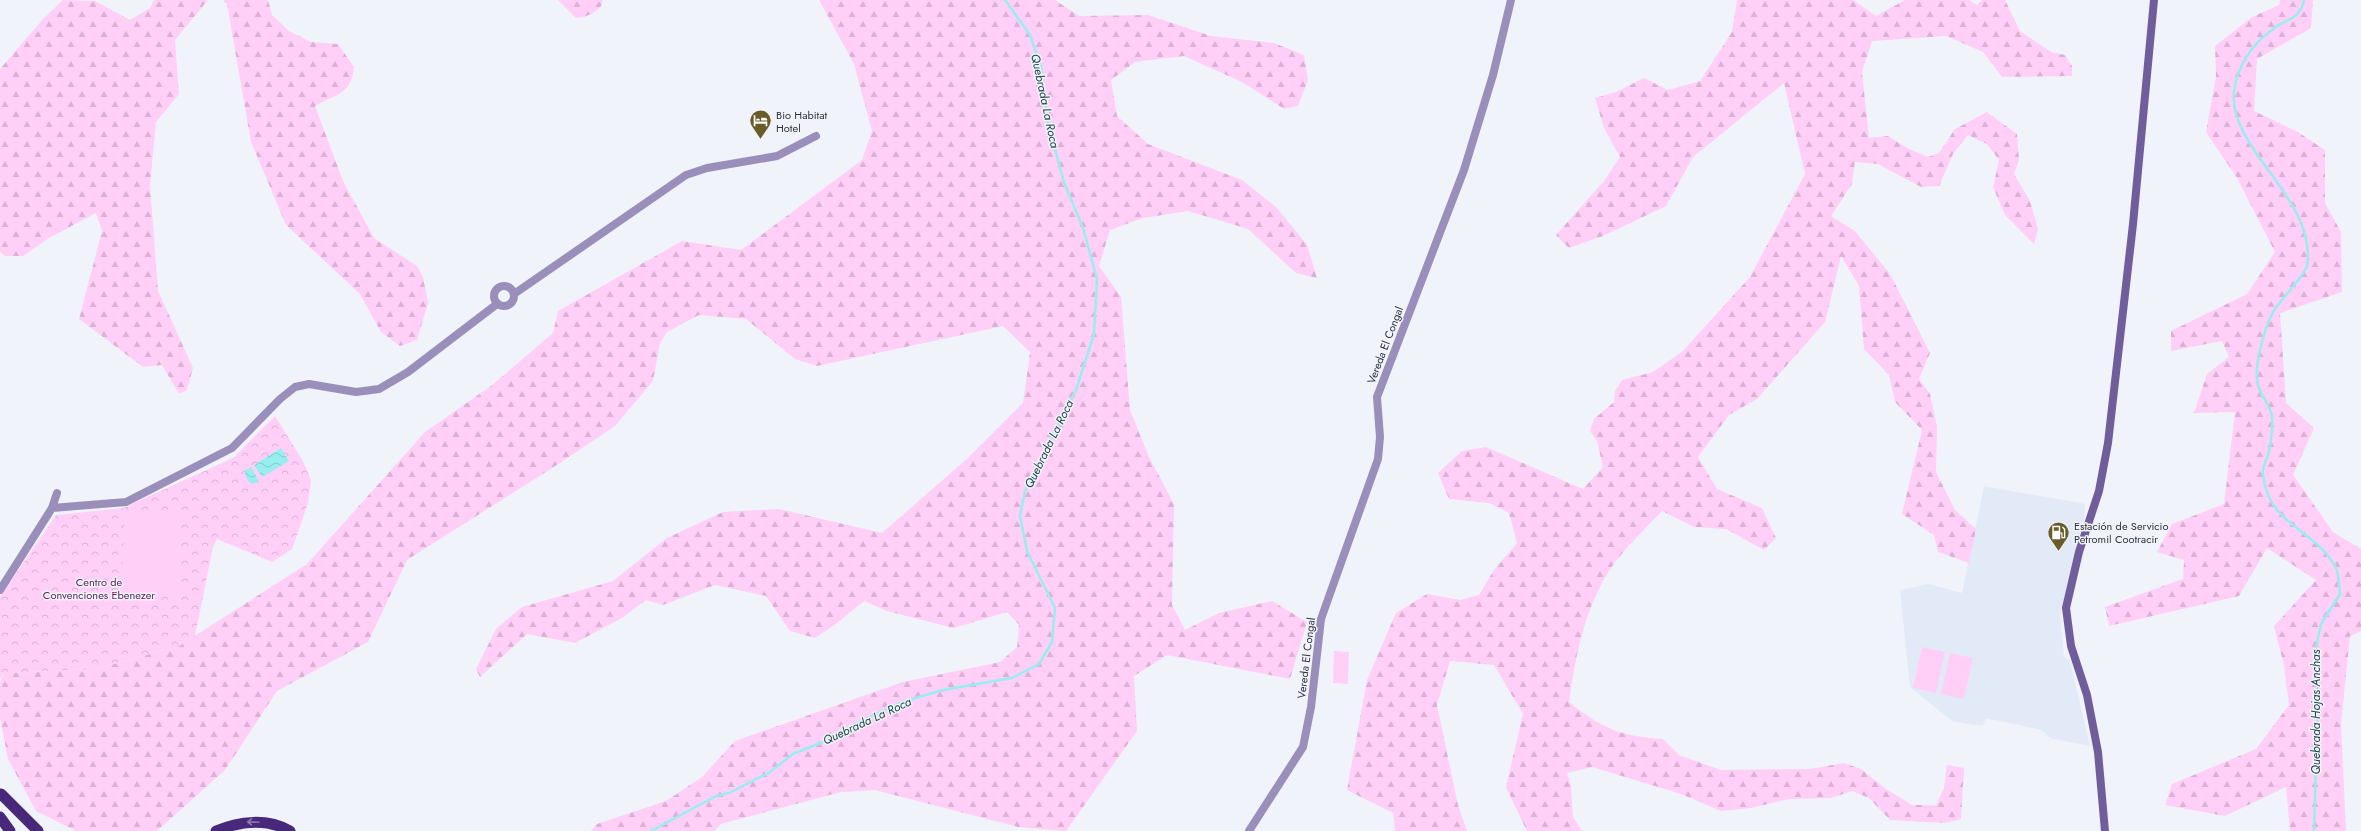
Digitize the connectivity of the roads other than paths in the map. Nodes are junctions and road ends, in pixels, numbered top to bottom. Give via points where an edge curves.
1 (1511, 0) edge
2 (2154, 0) edge
3 (816, 136) dead end
4 (514, 294) junction
5 (497, 304) junction
6 (57, 493) dead end
7 (52, 508) junction
8 (0, 590) edge
9 (1, 792) edge
10 (0, 817) edge
11 (10, 831) edge
12 (28, 831) edge
13 (38, 831) edge
14 (216, 831) edge
15 (290, 831) edge
16 (1249, 831) edge
17 (2105, 831) edge

1 - 16 street, Vereda El Congal via 1493,75 1464,170 1377,398 1380,437 1378,459 1321,619 1311,707 1303,747
2 - 17 main road via 2133,224 2108,442 2099,491 2079,552 2066,608 2071,646 2088,695 2098,752
3 - 4 street via 777,156 686,174
4 - 5 street via 514,300 509,305 503,307
4 - 5 street via 507,287 500,287 494,294
5 - 7 street via 408,372 379,389 356,392 309,384 295,387 232,448 126,502
6 - 7 street
7 - 8 street
9 - 12 highway
9 - 13 highway
10 - 11 highway
15 -> 14 highway via 256,822 232,825

